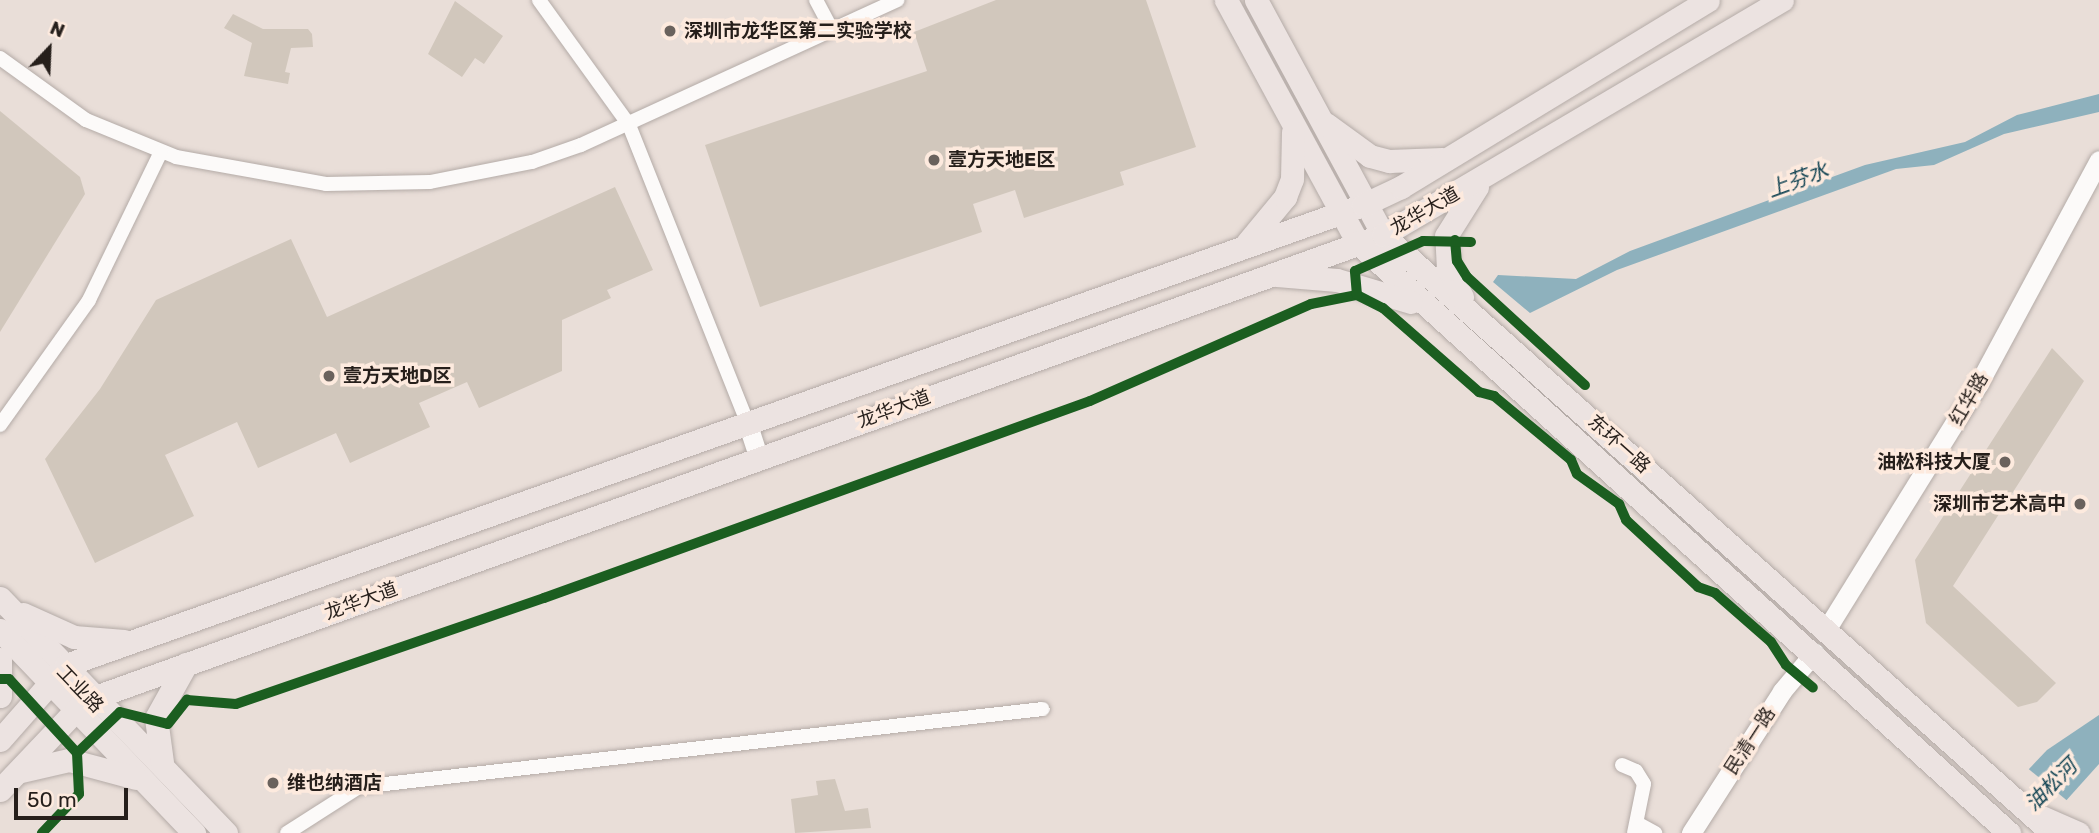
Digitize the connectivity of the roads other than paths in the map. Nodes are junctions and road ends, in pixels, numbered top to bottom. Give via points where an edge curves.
1 (539, 0) edge
2 (816, 0) edge
3 (897, 0) edge
4 (1226, 0) edge
5 (1256, 0) edge
6 (1708, 0) edge
7 (1782, 0) edge
8 (832, 30) junction
9 (0, 58) edge
10 (1315, 114) junction
11 (629, 125) junction
12 (1292, 126) junction
13 (161, 152) junction
14 (1448, 158) junction
15 (2099, 160) edge
16 (1488, 176) junction
17 (1363, 205) junction
18 (1339, 213) junction
19 (1384, 234) junction
20 (1357, 243) junction
21 (1238, 249) junction
22 (1270, 275) junction
23 (1450, 287) junction
24 (1420, 305) junction
25 (747, 422) junction
26 (0, 425) edge
27 (759, 458) junction
28 (0, 598) edge
29 (0, 630) edge
30 (1826, 630) junction
31 (134, 641) junction
32 (1814, 653) junction
33 (0, 659) edge
34 (186, 664) junction
35 (66, 666) junction
36 (51, 684) junction
37 (0, 696) edge
38 (98, 696) junction
39 (1043, 709) dead end
40 (76, 710) junction
41 (0, 740) edge
42 (1622, 765) dead end
43 (165, 768) junction
44 (7, 782) edge
45 (147, 785) junction
46 (1635, 828) edge
47 (2060, 831) edge
48 (2007, 832) edge
49 (194, 833) edge
50 (226, 833) edge
51 (286, 833) edge
52 (1655, 833) edge
53 (1690, 833) edge

1 - 11 street
2 - 8 street
3 - 8 street
4 - 12 main road, 东环一路
5 - 10 main road, 东环一路
6 - 14 main road, 龙华大道
7 - 16 main road, 龙华大道
8 - 11 street
9 - 13 street via 86,121
10 - 14 main road via 1370,156 1389,161
10 - 17 main road, 东环一路
11 - 13 street via 532,162 481,175 391,185 274,178
11 - 25 street
12 - 18 main road, 东环一路
12 - 21 main road via 1292,179 1285,197 1262,229
13 - 26 street via 89,300
14 - 17 main road, 龙华大道
15 - 30 street, 红华路 via 1979,383
16 - 19 main road, 龙华大道
16 - 23 main road via 1448,227 1445,257
17 - 18 main road, 龙华大道
17 - 19 main road, 东环一路
18 - 20 main road, 东环一路
18 - 21 main road, 龙华大道
19 - 20 main road, 龙华大道
19 - 23 main road, 东环一路
20 - 22 main road, 龙华大道
20 - 24 main road, 东环一路
21 - 25 main road, 龙华大道
22 - 24 main road via 1361,285
22 - 27 main road, 龙华大道
23 - 30 main road, 东环一路 via 1471,312
24 - 32 main road, 东环一路
25 - 27 street
25 - 31 main road, 龙华大道
27 - 34 main road, 龙华大道
28 - 31 main road via 39,624 74,637
28 - 35 main road, 工业路
29 - 36 main road, 工业路
30 - 47 main road, 东环一路 via 1996,783
31 - 35 main road, 龙华大道
32 - 48 main road, 东环一路
32 - 53 street, 民清一路 via 1782,691
33 - 37 main road
34 - 38 main road, 龙华大道
34 - 43 main road via 156,718 157,749
35 - 36 main road
35 - 38 main road, 工业路
36 - 40 main road, 工业路
36 - 41 main road
38 - 40 main road, 龙华大道
38 - 43 main road, 工业路
39 - 51 street via 359,787
40 - 44 main road, 龙华大道
40 - 45 main road, 工业路
42 - 46 street via 1636,771 1644,784
43 - 50 main road, 工业路
44 - 45 main road via 43,763 85,761
45 - 49 main road, 工业路
46 - 52 street

